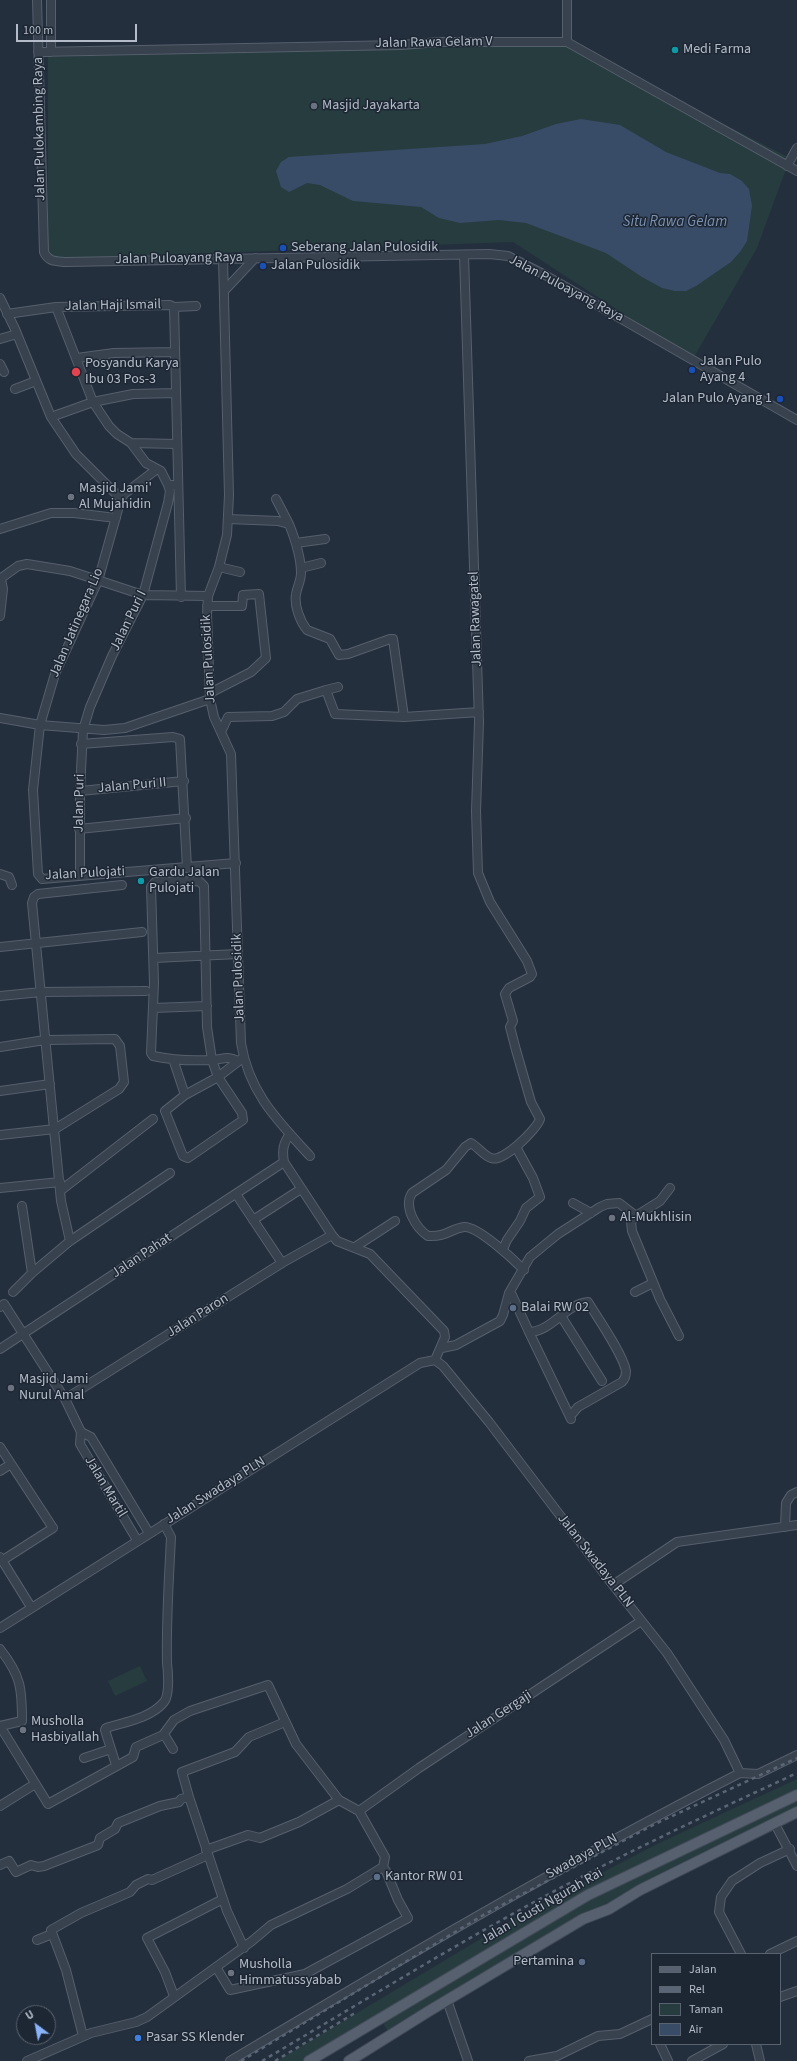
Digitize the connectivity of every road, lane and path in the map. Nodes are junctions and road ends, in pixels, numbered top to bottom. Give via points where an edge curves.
1 (37, 0) edge
2 (51, 0) edge
3 (567, 0) edge
4 (567, 42) junction
5 (38, 52) junction
6 (51, 52) junction
7 (797, 148) edge
8 (787, 166) junction
9 (797, 171) edge
10 (464, 255) junction
11 (46, 257) joint
12 (255, 258) junction
13 (223, 259) junction
14 (224, 291) junction
15 (0, 298) edge
16 (196, 306) dead end
17 (56, 307) junction
18 (174, 307) junction
19 (7, 314) junction
20 (17, 334) junction
21 (0, 338) edge
22 (175, 352) junction
23 (77, 358) junction
24 (0, 364) edge
25 (4, 372) dead end
26 (36, 381) junction
27 (15, 389) dead end
28 (176, 393) junction
29 (94, 402) junction
30 (52, 417) junction
31 (797, 420) edge
32 (131, 444) junction
33 (177, 444) junction
34 (157, 469) junction
35 (178, 484) junction
36 (168, 485) junction
37 (121, 499) junction
38 (276, 499) dead end
39 (179, 514) junction
40 (165, 515) junction
41 (116, 518) junction
42 (228, 520) junction
43 (289, 524) junction
44 (0, 529) edge
45 (325, 539) dead end
46 (296, 543) junction
47 (321, 563) dead end
48 (219, 567) junction
49 (301, 568) junction
50 (240, 572) dead end
51 (0, 579) edge
52 (98, 581) junction
53 (143, 595) junction
54 (208, 596) junction
55 (181, 597) junction
56 (206, 606) junction
57 (0, 616) edge
58 (338, 687) dead end
59 (326, 690) junction
60 (210, 696) junction
61 (479, 712) junction
62 (404, 717) junction
63 (0, 718) edge
64 (40, 725) junction
65 (83, 730) junction
66 (222, 730) junction
67 (81, 744) junction
68 (184, 781) junction
69 (80, 791) junction
70 (186, 818) junction
71 (79, 829) junction
72 (236, 863) junction
73 (187, 868) junction
74 (0, 874) edge
75 (80, 876) junction
76 (12, 885) dead end
77 (122, 885) dead end
78 (142, 932) dead end
79 (36, 944) junction
80 (0, 947) edge
81 (238, 954) junction
82 (205, 956) junction
83 (154, 958) junction
84 (146, 991) dead end
85 (41, 992) junction
86 (0, 996) edge
87 (207, 1006) junction
88 (154, 1008) junction
89 (45, 1040) junction
90 (0, 1046) edge
91 (173, 1059) junction
92 (241, 1059) junction
93 (212, 1060) junction
94 (218, 1077) junction
95 (50, 1084) junction
96 (0, 1091) edge
97 (185, 1095) junction
98 (153, 1119) dead end
99 (55, 1129) junction
100 (290, 1134) junction
101 (0, 1135) edge
102 (516, 1147) junction
103 (310, 1156) dead end
104 (284, 1162) junction
105 (170, 1173) dead end
106 (60, 1182) junction
107 (0, 1188) edge
108 (670, 1188) dead end
109 (301, 1189) junction
110 (60, 1191) junction
111 (236, 1194) junction
112 (573, 1203) dead end
113 (22, 1206) dead end
114 (591, 1213) junction
115 (636, 1216) junction
116 (253, 1220) junction
117 (395, 1221) dead end
118 (332, 1235) junction
119 (70, 1241) junction
120 (355, 1247) junction
121 (503, 1249) junction
122 (282, 1263) junction
123 (524, 1270) junction
124 (32, 1273) junction
125 (653, 1283) junction
126 (13, 1292) dead end
127 (509, 1292) junction
128 (635, 1292) dead end
129 (2, 1306) edge
130 (561, 1316) junction
131 (529, 1332) junction
132 (24, 1334) junction
133 (679, 1336) dead end
134 (442, 1348) junction
135 (0, 1350) edge
136 (436, 1360) junction
137 (602, 1381) dead end
138 (65, 1399) junction
139 (81, 1432) junction
140 (0, 1448) edge
141 (11, 1464) junction
142 (0, 1472) edge
143 (797, 1492) edge
144 (164, 1524) junction
145 (797, 1525) edge
146 (785, 1527) junction
147 (149, 1533) junction
148 (137, 1540) junction
149 (1, 1558) edge
150 (612, 1585) junction
151 (31, 1607) junction
152 (641, 1621) junction
153 (0, 1628) edge
154 (0, 1649) edge
155 (284, 1722) junction
156 (0, 1726) edge
157 (164, 1734) junction
158 (111, 1749) junction
159 (173, 1749) dead end
160 (797, 1755) edge
161 (84, 1758) dead end
162 (116, 1765) junction
163 (740, 1773) junction
164 (35, 1784) junction
165 (797, 1795) edge
166 (189, 1797) junction
167 (339, 1800) junction
168 (0, 1806) edge
169 (359, 1811) junction
170 (797, 1812) edge
171 (775, 1824) junction
172 (735, 1825) junction
173 (741, 1840) junction
174 (790, 1849) junction
175 (207, 1853) junction
176 (0, 1865) edge
177 (797, 1866) edge
178 (383, 1867) junction
179 (223, 1899) junction
180 (52, 1934) junction
181 (37, 1940) dead end
182 (797, 1941) edge
183 (244, 1948) junction
184 (740, 1953) edge
185 (772, 1953) edge
186 (216, 1967) junction
187 (797, 1991) edge
188 (174, 1996) junction
189 (781, 1998) edge
190 (447, 2000) junction
191 (651, 2022) edge
192 (83, 2036) junction
193 (660, 2045) edge
194 (721, 2045) edge
195 (756, 2045) edge
196 (27, 2061) edge
197 (230, 2061) edge
198 (309, 2061) edge
199 (349, 2061) edge
200 (468, 2061) edge
201 (529, 2061) edge
202 (668, 2061) edge
203 (692, 2061) edge
204 (760, 2061) edge

1 - 5 street, Jalan Pulokambing Raya
2 - 6 street, Jalan Pulokambing Raya
3 - 4 street
4 - 6 street, Jalan Rawa Gelam V via 440,42
4 - 8 street, Jalan Rawa Gelam V
5 - 6 street, Jalan Rawa Gelam V
5 - 11 street, Jalan Pulokambing Raya via 42,208
7 - 8 street
8 - 9 street, Jalan Rawa Gelam V
10 - 12 street, Jalan Puloayang Raya
10 - 31 street, Jalan Puloayang Raya via 508,256 521,262
10 - 61 street, Jalan Rawagatel
11 - 13 street, Jalan Puloayang Raya via 66,262
12 - 13 street, Jalan Puloayang Raya
12 - 14 street
13 - 14 street, Jalan Pulosidik
14 - 42 street, Jalan Pulosidik
15 - 19 street
16 - 18 street
17 - 18 street, Jalan Haji Ismail via 170,304
17 - 19 street, Jalan Haji Ismail
17 - 23 street
18 - 22 street, Jalan Haji Ismail
19 - 20 street
20 - 21 street
20 - 26 street
22 - 23 street via 114,353
22 - 28 street, Jalan Haji Ismail
23 - 29 street
24 - 25 street
26 - 27 street
26 - 30 street
28 - 29 street via 133,394
28 - 33 street, Jalan Haji Ismail
29 - 30 street
29 - 32 street via 109,426
30 - 37 street via 76,454
32 - 33 street
32 - 34 street via 146,463
33 - 35 street, Jalan Haji Ismail
34 - 36 street via 161,471
34 - 37 street
35 - 36 street
35 - 39 street, Jalan Haji Ismail
36 - 40 street, Jalan Puri I via 170,491
37 - 41 street, Jalan Jatinegara Lio
38 - 43 street
39 - 40 street
39 - 55 street, Jalan Haji Ismail
40 - 53 street, Jalan Puri I
41 - 44 street via 51,513
41 - 52 street, Jalan Jatinegara Lio
42 - 43 street via 259,520
42 - 48 street, Jalan Pulosidik
43 - 46 street
45 - 46 street
46 - 49 street
47 - 49 street
48 - 50 street
48 - 54 street, Jalan Pulosidik
49 - 62 street via 296,605 310,633 330,639 339,655 393,640
51 - 52 street via 18,566 27,564 70,571
51 - 57 street via 3,589
52 - 53 street
52 - 64 street, Jalan Jatinegara Lio via 56,674
53 - 55 street
53 - 65 street, Jalan Puri I via 112,656
54 - 55 street
54 - 56 street, Jalan Pulosidik
56 - 60 street, Jalan Pulosidik
56 - 60 street via 242,606 243,595 259,594 266,658 251,672
58 - 59 street
59 - 62 street via 335,714
59 - 66 street via 297,699 284,712 272,716 228,717
60 - 65 street via 125,728
60 - 66 street, Jalan Pulosidik via 214,716
61 - 62 street
61 - 102 street, Jalan Rawagatel via 476,812 478,873 490,902 531,971 531,976 509,988 505,994 513,1022 510,1027 516,1050 540,1119
63 - 64 street
64 - 65 street
64 - 75 street, Jalan Pulojati via 33,790 38,874 42,879
65 - 67 street, Jalan Puri
66 - 72 street, Jalan Pulosidik via 231,754
67 - 68 street via 178,737 181,741
67 - 69 street, Jalan Puri
68 - 69 street, Jalan Puri II
68 - 70 street
69 - 71 street, Jalan Puri
70 - 71 street
70 - 73 street
71 - 75 street, Jalan Puri
72 - 73 street, Jalan Pulojati
72 - 81 street, Jalan Pulosidik
73 - 75 street, Jalan Pulojati
74 - 76 street via 8,877
77 - 79 street via 38,894 32,903
78 - 79 street
79 - 80 street
79 - 85 street
81 - 82 street
81 - 92 street, Jalan Pulosidik
82 - 83 street
82 - 83 street via 204,886 199,880 155,882 151,887
82 - 87 street
83 - 88 street
84 - 85 street
85 - 86 street
85 - 89 street
87 - 88 street
87 - 93 street
88 - 91 street via 151,1053 153,1056
89 - 90 street
89 - 95 street
89 - 99 street via 115,1039 120,1046 124,1082 119,1089
91 - 93 street
91 - 97 street
92 - 93 street via 225,1057
92 - 94 street
92 - 100 street, Jalan Pulosidik via 268,1110
93 - 94 street
94 - 97 street
94 - 97 street via 242,1113 243,1120 188,1158 183,1156 164,1113
95 - 96 street
95 - 99 street
98 - 110 street
99 - 101 street
99 - 106 street
100 - 103 street, Jalan Pulosidik
100 - 104 street via 283,1151
102 - 121 street via 540,1197 526,1208
102 - 121 street via 496,1159 472,1143 466,1146 446,1170 412,1193 408,1208 428,1236 444,1236 465,1227
104 - 109 street
104 - 111 street, Jalan Pahat
105 - 119 street
106 - 107 street
106 - 110 street
108 - 115 street via 660,1201
109 - 116 street
109 - 118 street
110 - 119 street
111 - 116 street
111 - 132 street, Jalan Pahat
112 - 114 street
113 - 124 street
114 - 115 street via 616,1202
114 - 123 street via 538,1250 530,1257
115 - 125 street via 631,1222 632,1230
116 - 122 street
117 - 120 street
118 - 120 street via 337,1240
118 - 122 street, Jalan Paron
119 - 124 street
120 - 134 street via 370,1254 442,1329 445,1337
121 - 123 street
122 - 138 street, Jalan Paron
123 - 127 street
124 - 126 street
125 - 128 street
125 - 133 street
127 - 131 street
127 - 134 street via 500,1320 456,1344
129 - 132 street, Jalan Martil
130 - 131 street via 547,1326
130 - 131 street via 582,1302 588,1302 626,1370 622,1382 578,1407 572,1416
130 - 137 street
132 - 135 street, Jalan Pahat
132 - 138 street, Jalan Martil
134 - 136 street
136 - 144 street, Jalan Swadaya PLN via 420,1363
136 - 150 street, Jalan Swadaya PLN via 489,1422
138 - 139 street, Jalan Martil
139 - 147 street, Jalan Martil via 91,1437
139 - 148 street, Jalan Martil via 80,1444
140 - 141 street
141 - 142 street
141 - 149 street via 53,1528
143 - 146 street via 791,1495 786,1504
144 - 147 street, Jalan Swadaya PLN
144 - 158 street via 172,1537 166,1638 166,1700 150,1713 106,1728
145 - 146 street
146 - 150 street via 677,1542
147 - 148 street, Jalan Swadaya PLN
148 - 151 street, Jalan Swadaya PLN
149 - 151 street
150 - 152 street, Jalan Swadaya PLN
151 - 153 street, Jalan Swadaya PLN
152 - 163 street, Jalan Swadaya PLN via 688,1682 724,1740
152 - 169 street, Jalan Gergaji via 419,1768
154 - 156 street via 13,1665 23,1697 22,1721
155 - 157 street via 270,1686 266,1685 190,1711 174,1720
155 - 166 street via 247,1738 235,1752 182,1772
155 - 167 street via 296,1744
156 - 164 street
157 - 159 street
157 - 162 street via 136,1747 133,1756
158 - 161 street
158 - 162 street
160 - 163 street via 758,1774
162 - 164 street via 48,1804
163 - 197 street, Swadaya PLN via 646,1821 426,1945
164 - 168 street
165 - 172 main road, Jalan I Gusti Ngurah Rai
166 - 175 street
166 - 176 street via 118,1823 115,1829 100,1838 98,1845 44,1866 31,1865 15,1872 9,1861
167 - 169 street
167 - 175 street via 299,1822 260,1838 248,1835
169 - 178 street via 383,1851
170 - 171 main road
171 - 173 main road
171 - 174 street
172 - 173 main road
172 - 198 main road, Jalan I Gusti Ngurah Rai via 588,1894
173 - 190 main road via 640,1890 609,1909 583,1919
174 - 177 street
174 - 184 street via 732,1881 721,1897 719,1912
175 - 179 street
175 - 180 street via 152,1880 148,1879 138,1884 130,1892 81,1913 51,1930
178 - 183 street via 347,1889 278,1920
178 - 186 street via 408,1918 305,1974 230,1990
179 - 183 street
179 - 188 street via 147,1938
180 - 181 street
180 - 192 street via 66,1970
182 - 185 street
183 - 186 street
186 - 188 street
187 - 189 street
188 - 192 street via 142,2020
190 - 199 main road
190 - 200 street
191 - 201 street via 620,2034 598,2036 557,2056
192 - 196 street
193 - 202 street
194 - 203 street
195 - 204 street

